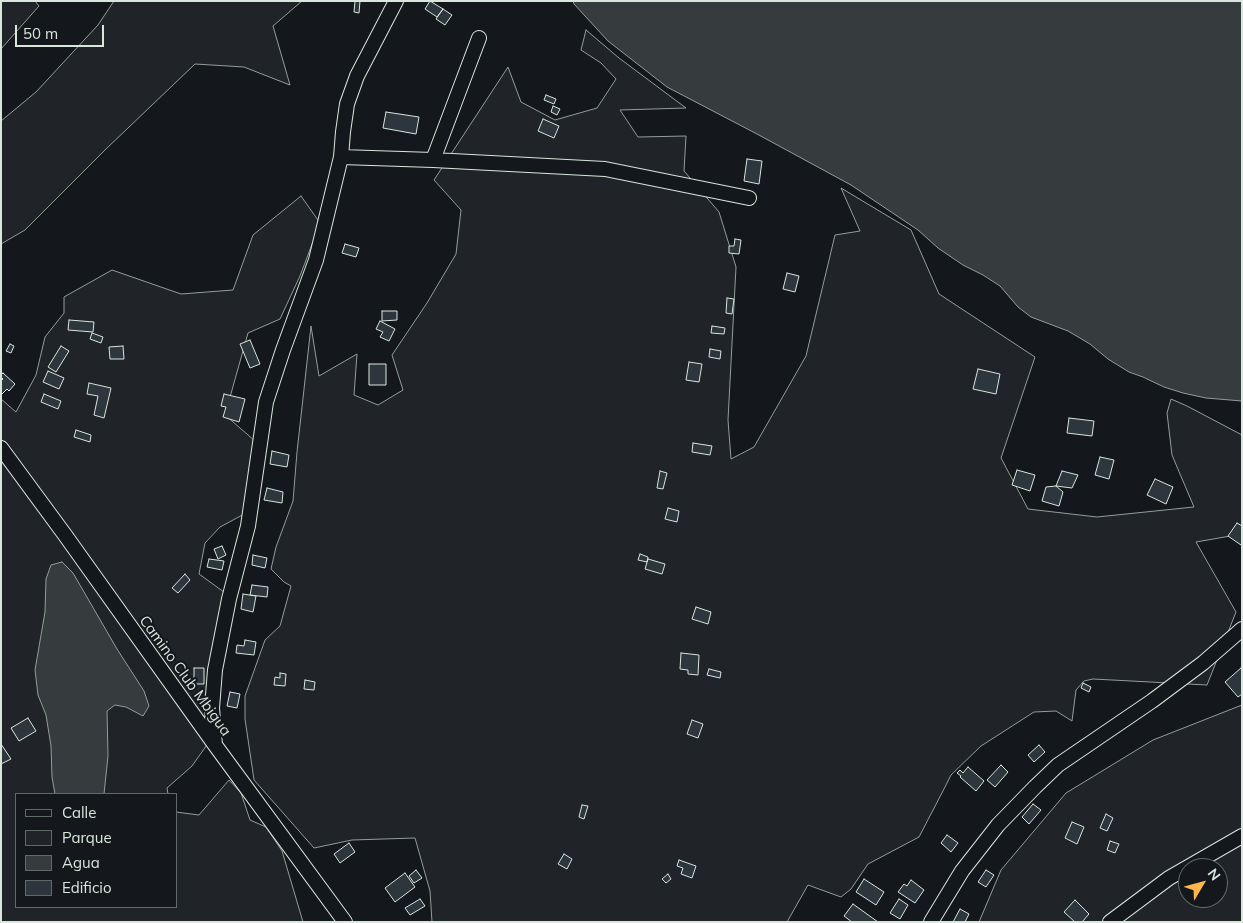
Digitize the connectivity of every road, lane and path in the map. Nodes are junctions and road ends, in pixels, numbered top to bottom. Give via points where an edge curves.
1 (396, 1) edge
2 (479, 38) dead end
3 (341, 157) junction
4 (433, 160) junction
5 (749, 198) dead end
6 (1, 448) edge
7 (1242, 630) edge
8 (215, 745) junction
9 (1242, 836) edge
10 (345, 922) edge
11 (931, 922) edge
12 (1110, 922) edge

1 - 3 street via 357,76 347,104
2 - 4 street
3 - 4 street
3 - 8 street via 316,260 266,402 248,526 215,670 212,708
4 - 5 street via 605,169
6 - 8 street, Camino Club Mbigua
7 - 11 street via 1152,701 1052,770 998,825 962,870
8 - 10 street, Camino Club Mbigua
9 - 12 street via 1169,878

